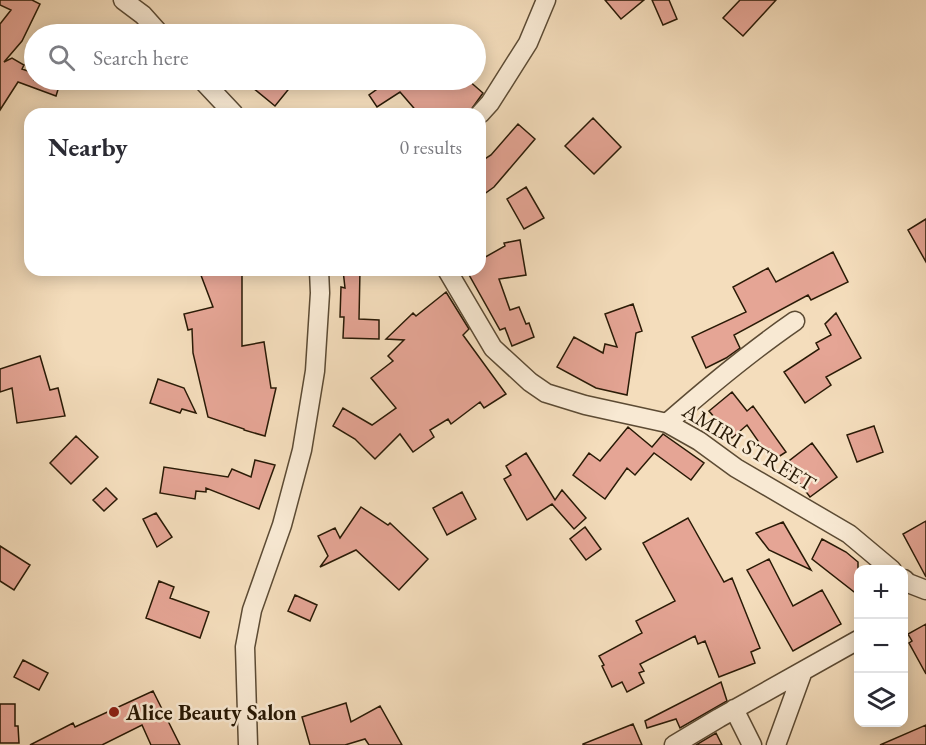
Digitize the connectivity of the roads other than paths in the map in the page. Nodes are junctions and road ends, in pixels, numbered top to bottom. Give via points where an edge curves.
1 (123, 0) edge
2 (546, 0) edge
3 (151, 24) edge
4 (211, 90) edge
5 (228, 108) edge
6 (485, 108) edge
7 (319, 276) edge
8 (451, 276) edge
9 (795, 321) dead end
10 (667, 423) junction
11 (886, 565) edge
12 (908, 587) edge
13 (926, 590) edge
14 (854, 642) edge
15 (804, 671) junction
16 (734, 709) junction
17 (248, 745) edge
18 (674, 745) edge
19 (752, 745) edge
20 (776, 745) edge

1 - 3 street
2 - 6 street via 528,43
4 - 5 street
7 - 17 street via 315,371 302,450 282,525 252,610 245,647
8 - 10 street, AMIRI STREET via 494,348 546,393
9 - 10 street
10 - 11 street, AMIRI STREET via 849,534
12 - 13 street
14 - 15 street
15 - 16 street
15 - 20 street
16 - 18 street
16 - 19 street

